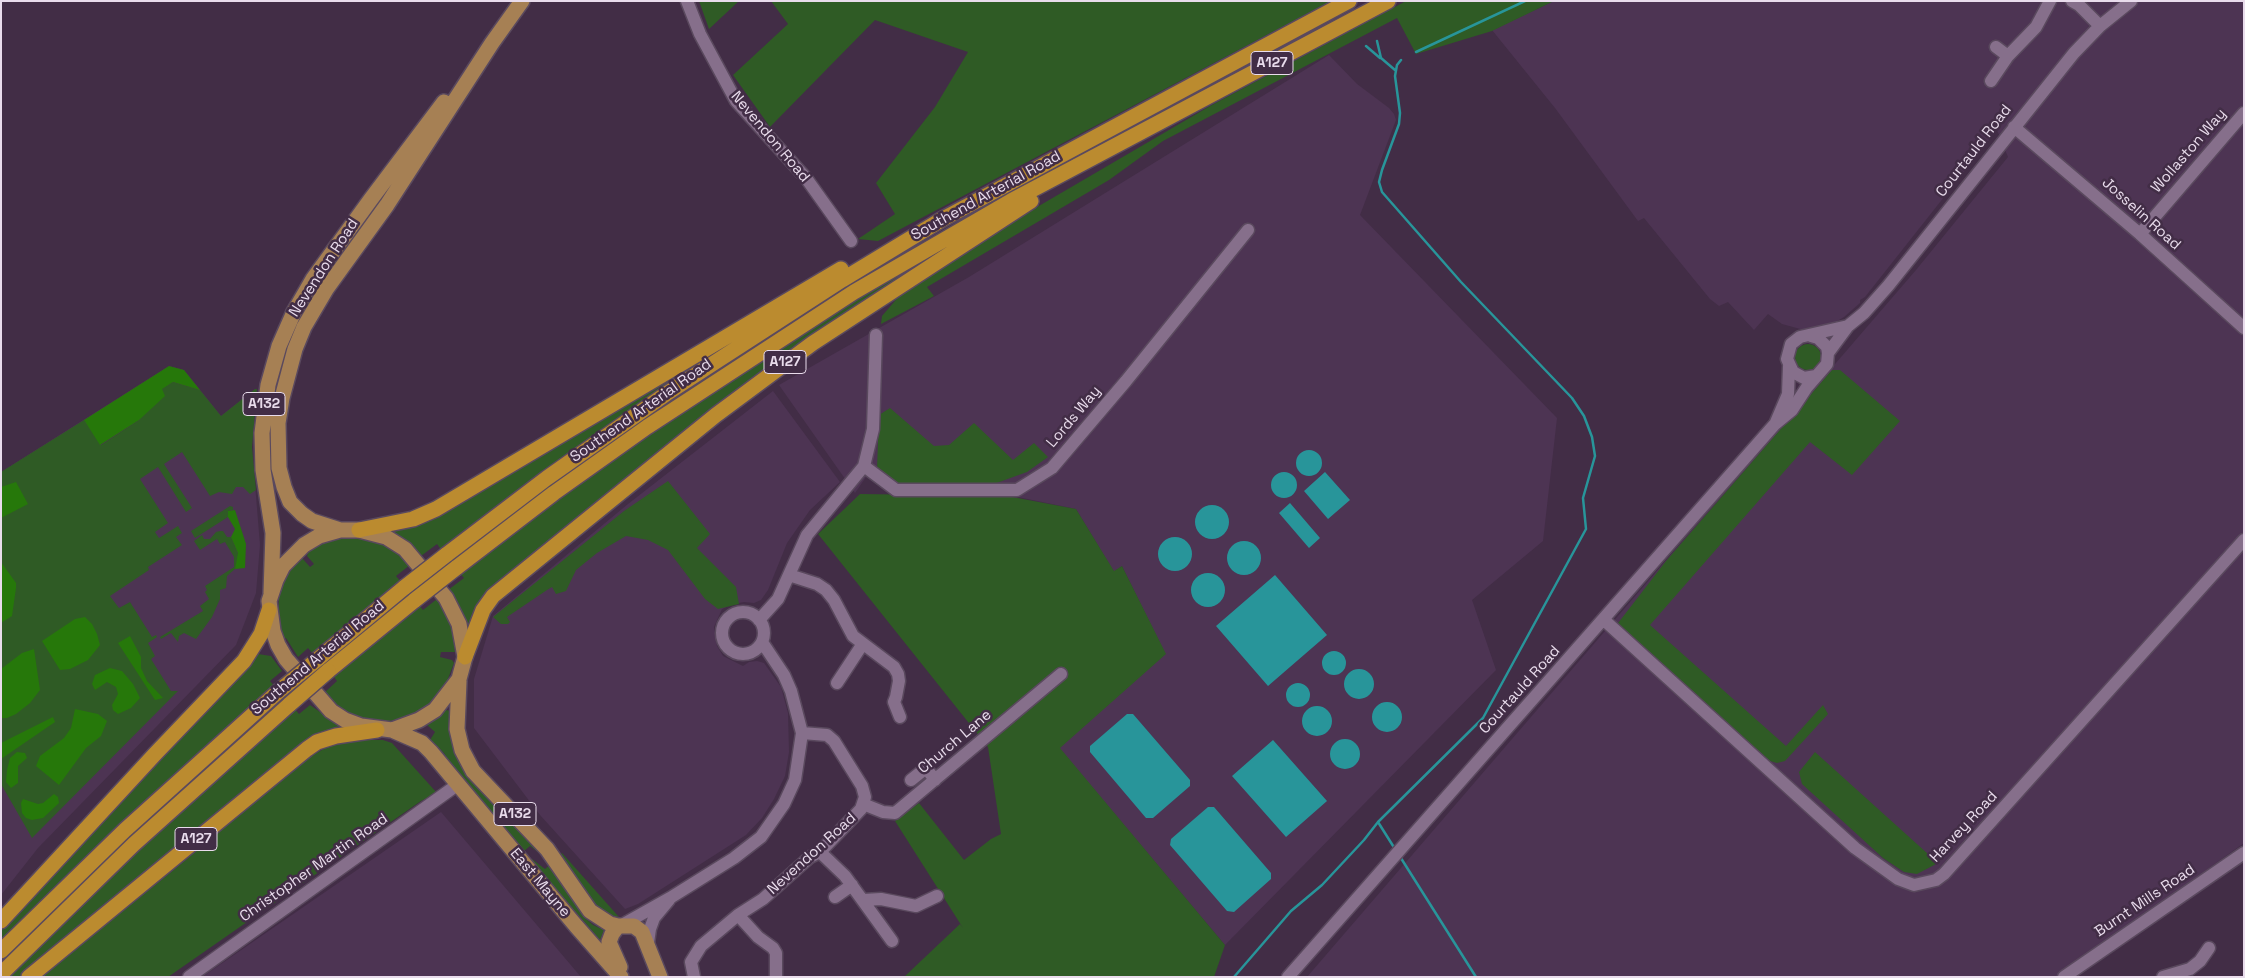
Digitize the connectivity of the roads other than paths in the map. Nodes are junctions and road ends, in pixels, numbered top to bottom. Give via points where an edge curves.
1 (522, 1) edge
2 (687, 1) edge
3 (1349, 1) edge
4 (1388, 1) edge
5 (2050, 1) edge
6 (2072, 1) edge
7 (2131, 1) edge
8 (2100, 26) junction
9 (492, 43) junction
10 (1996, 47) dead end
11 (2008, 56) junction
12 (1991, 81) dead end
13 (2244, 112) edge
14 (1156, 124) junction
15 (2014, 127) junction
16 (941, 220) junction
17 (1248, 230) dead end
18 (2140, 234) junction
19 (850, 241) dead end
20 (1848, 326) junction
21 (2244, 328) edge
22 (876, 334) dead end
23 (1811, 336) junction
24 (1828, 353) junction
25 (1789, 366) junction
26 (1816, 376) junction
27 (1776, 424) junction
28 (864, 466) junction
29 (340, 530) junction
30 (359, 530) junction
31 (2244, 540) edge
32 (789, 575) junction
33 (271, 593) junction
34 (269, 610) junction
35 (760, 620) junction
36 (1604, 620) junction
37 (762, 642) junction
38 (862, 645) junction
39 (466, 657) junction
40 (1062, 674) dead end
41 (459, 679) junction
42 (837, 682) dead end
43 (900, 717) dead end
44 (384, 730) junction
45 (802, 733) junction
46 (911, 780) dead end
47 (935, 780) junction
48 (457, 785) junction
49 (863, 804) junction
50 (820, 852) junction
51 (2244, 853) edge
52 (852, 885) junction
53 (937, 896) dead end
54 (836, 897) dead end
55 (670, 898) junction
56 (867, 904) junction
57 (738, 915) junction
58 (1, 921) edge
59 (620, 926) junction
60 (892, 940) dead end
61 (648, 943) junction
62 (2208, 948) dead end
63 (1, 951) edge
64 (1, 974) edge
65 (2070, 975) edge
66 (29, 977) edge
67 (189, 977) edge
68 (623, 977) edge
69 (660, 977) edge
70 (694, 977) edge
71 (776, 977) edge
72 (1288, 977) edge
73 (2163, 977) edge

1 - 9 main road, Nevendon Road / A132
2 - 19 street, Nevendon Road via 700,34 736,101 806,178
3 - 16 highway, Southend Arterial Road / A127
4 - 14 highway, Southend Arterial Road / A127
5 - 11 street via 2036,27
6 - 8 street
7 - 8 street, Courtauld Road
8 - 15 street, Courtauld Road
9 - 29 main road, Nevendon Road / A132 via 387,205 327,288 295,349 283,390 278,423 279,468 290,502 312,520
9 - 33 main road, Nevendon Road / A132 via 427,124 328,258 294,312 279,346 266,395 262,433 263,470 273,533
10 - 11 street
11 - 12 street
13 - 18 street, Wollaston Way
14 - 39 highway, A127 via 880,298 745,392 493,596 483,610
14 - 64 highway, Southend Arterial Road / A127, bridge via 951,234 810,319 604,456 456,568 328,671 134,844
15 - 18 street, Josselin Road
15 - 20 street, Courtauld Road via 1882,293
16 - 30 highway, A127 via 837,271 436,510 413,519
16 - 63 highway, Southend Arterial Road / A127, bridge via 666,394 546,478 446,555 279,691 131,825
17 - 28 street, Lords Way via 1052,468 1017,490 896,490
18 - 21 street, Josselin Road
20 - 23 street, Courtauld Road
20 - 24 street, Courtauld Road
22 - 28 street via 873,429
23 - 24 street via 1823,342
23 - 25 street, Courtauld Road via 1800,337 1791,344 1787,354
24 - 26 street, Courtauld Road via 1827,364
25 - 26 street via 1798,376
25 - 27 street, Courtauld Road via 1788,394
26 - 27 street, Courtauld Road via 1792,410
27 - 36 street, Courtauld Road
28 - 32 street via 807,535
29 - 30 main road, A132
29 - 33 main road, A132 via 319,536 298,549 284,566
30 - 39 main road, A132 via 386,537 405,549 417,562 455,614
31 - 36 street, Harvey Road via 1944,874 1936,880 1914,885 1898,879 1855,848
32 - 35 street via 778,599
32 - 38 street via 826,590 852,636
33 - 34 main road, A132
34 - 44 main road, A132 via 281,652 309,688 338,716 352,723
34 - 58 highway via 261,634 244,661
35 - 37 street via 764,633
35 - 37 street via 746,612 738,613 729,617 722,627 722,636 729,649 738,654 756,650
36 - 72 street, Courtauld Road
37 - 45 street via 784,675
38 - 42 street
38 - 43 street via 898,674 894,702
39 - 41 main road, A132
40 - 47 street, Church Lane
41 - 44 main road, A132 via 435,710 419,720
41 - 59 main road, East Mayne / A132 via 457,729 470,766 547,849 590,911
44 - 48 main road, East Mayne / A132 via 413,739 428,748
44 - 66 highway, A127 via 336,736 307,749
45 - 49 street, Nevendon Road via 827,735 834,741 862,786
45 - 55 street via 795,780 772,824 734,858
46 - 47 street via 926,768
47 - 49 street, Church Lane via 895,814
48 - 67 street, Christopher Martin Road
48 - 68 main road, East Mayne / A132
49 - 50 street, Nevendon Road via 857,816
50 - 52 street
50 - 57 street, Nevendon Road via 810,857 763,899
51 - 65 street, Burnt Mills Road
52 - 54 street
52 - 56 street
53 - 56 street via 916,906 881,899
55 - 59 street
55 - 61 street via 654,918
56 - 60 street
57 - 70 street, Nevendon Road via 695,954 691,962
57 - 71 street via 758,938 773,948
59 - 61 main road, East Mayne / A132 via 638,929
59 - 68 main road, East Mayne / A132 via 612,934 610,942
61 - 69 main road, East Mayne / A132
62 - 73 street via 2202,966

